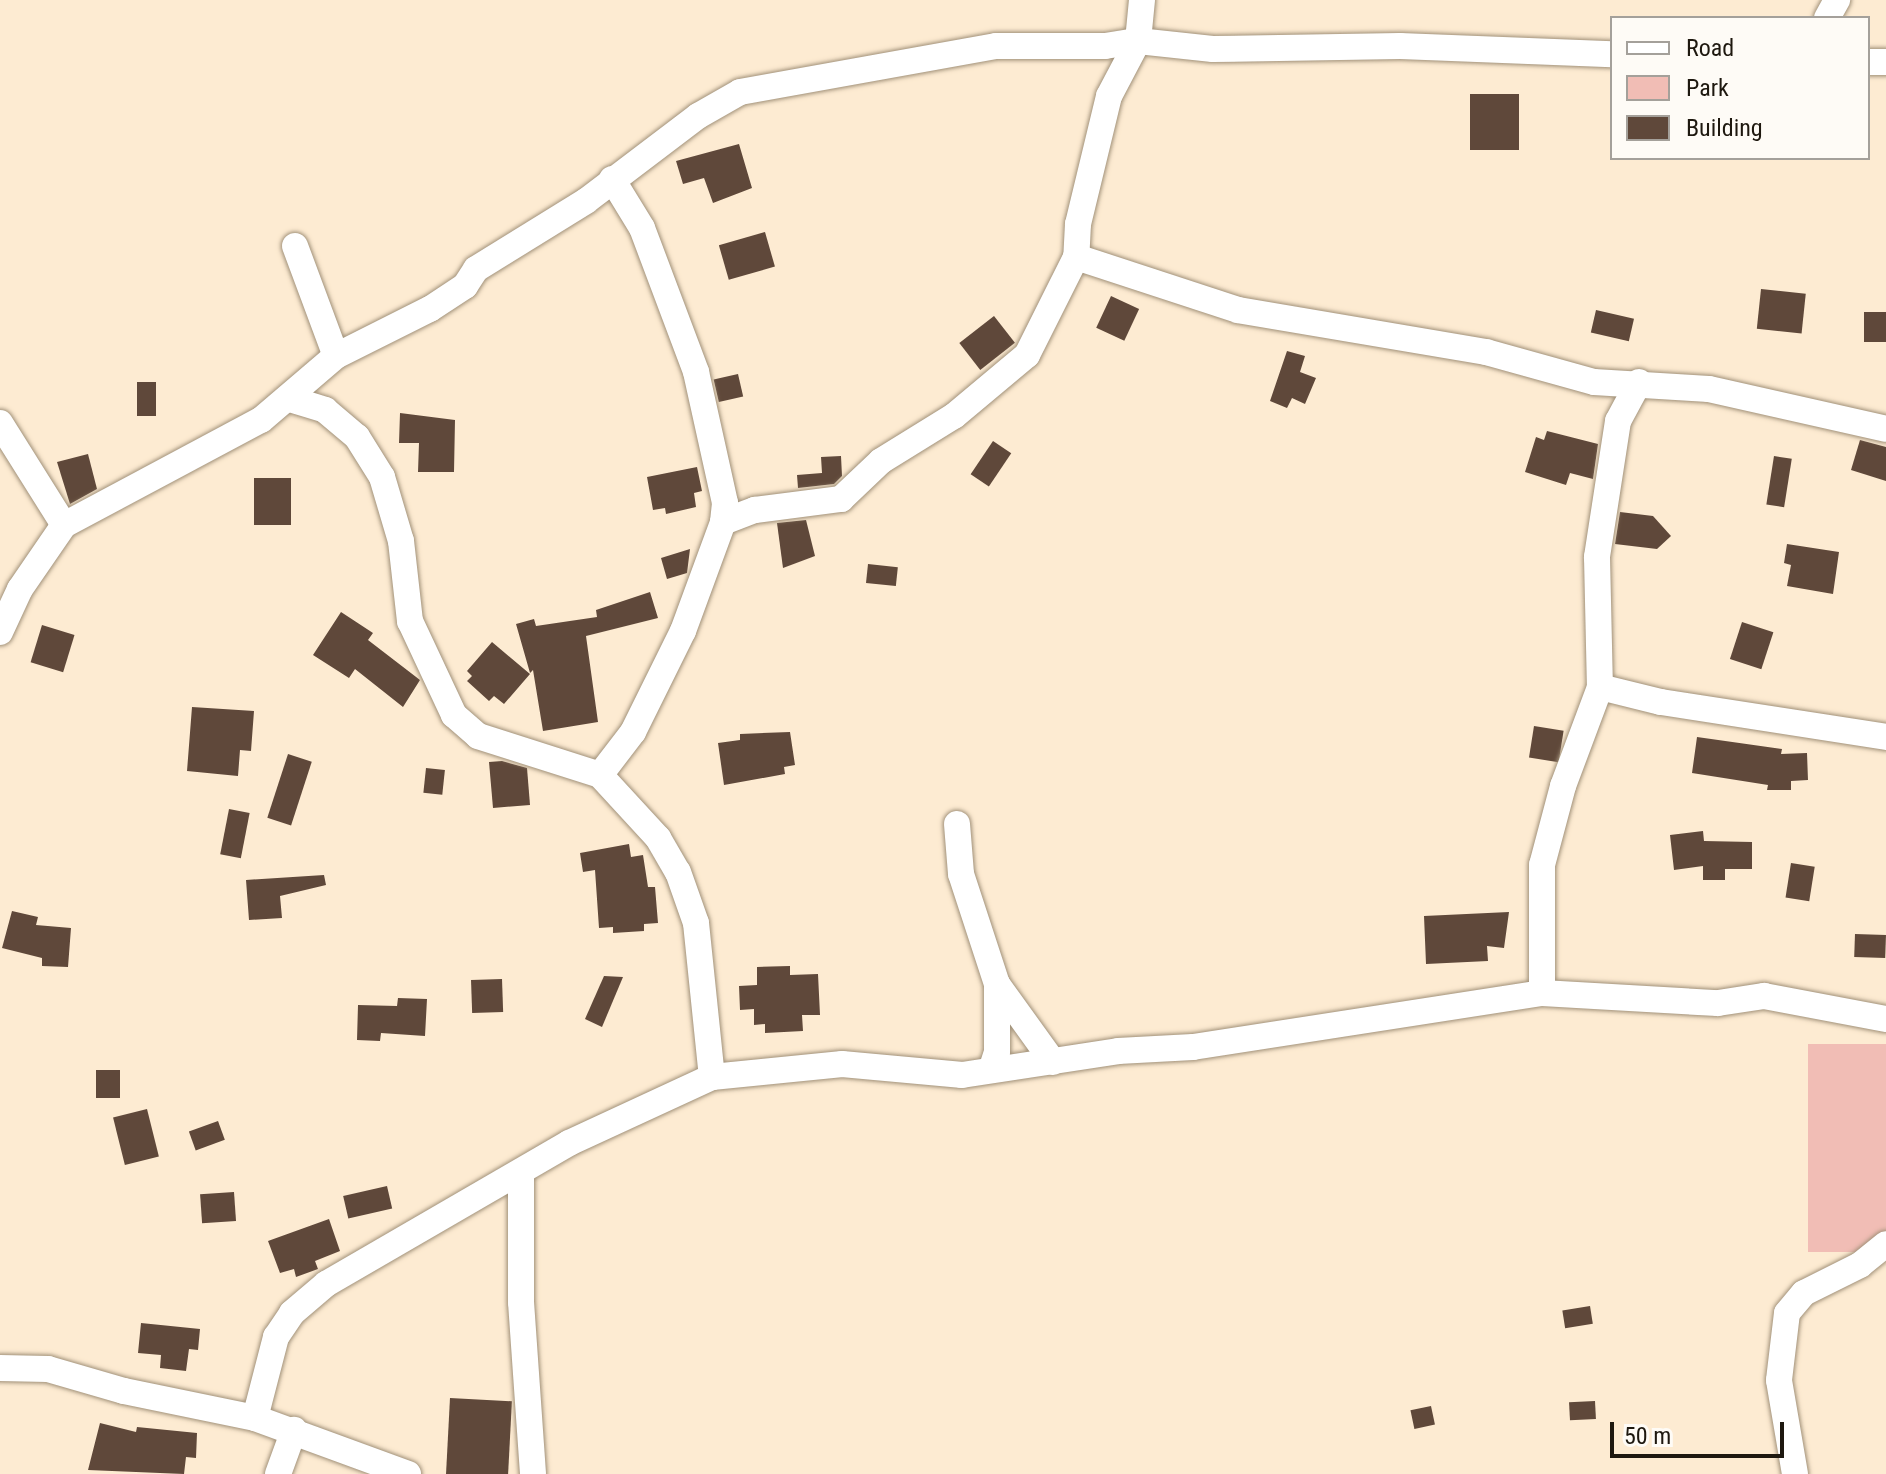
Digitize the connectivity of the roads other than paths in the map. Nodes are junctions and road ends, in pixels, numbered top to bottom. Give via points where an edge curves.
1 (1142, 0) edge
2 (1138, 41) junction
3 (1610, 54) edge
4 (612, 179) junction
5 (295, 246) dead end
6 (1076, 257) junction
7 (336, 356) junction
8 (1639, 382) junction
9 (299, 391) junction
10 (0, 423) edge
11 (1886, 429) edge
12 (723, 522) junction
13 (64, 525) junction
14 (0, 632) edge
15 (1600, 687) junction
16 (1886, 737) edge
17 (600, 775) junction
18 (957, 824) dead end
19 (997, 984) junction
20 (1542, 993) junction
21 (1886, 1019) edge
22 (1053, 1062) junction
23 (991, 1070) junction
24 (712, 1077) junction
25 (521, 1173) junction
26 (1886, 1244) edge
27 (0, 1368) edge
28 (255, 1418) junction
29 (294, 1430) junction
30 (535, 1472) edge
31 (278, 1474) edge
32 (408, 1474) edge
33 (1795, 1474) edge

1 - 2 street
2 - 3 street via 1213,49 1400,46
2 - 4 street via 996,46 740,92
2 - 6 street via 1109,96 1078,224
4 - 7 street via 476,269 465,286 430,309
4 - 12 street via 642,228 696,372 725,503
5 - 7 street
6 - 8 street via 1238,310 1486,352 1594,382
6 - 12 street via 1027,355 954,416 881,461 841,499 755,510
7 - 9 street
8 - 11 street via 1709,389
8 - 15 street via 1618,421 1597,557
9 - 13 street via 199,454
9 - 17 street via 357,437 382,477 401,541 410,621 454,715 478,736
10 - 13 street
12 - 17 street via 683,631 633,732
13 - 14 street via 20,589
15 - 16 street via 1661,702
15 - 20 street via 1563,786 1542,865
17 - 24 street via 658,838 678,872 696,923 704,969
18 - 19 street via 961,874
19 - 22 street
19 - 23 street via 997,1052
20 - 21 street via 1718,1003 1764,996
20 - 22 street via 1193,1047
22 - 23 street
23 - 24 street via 927,1075 842,1064
24 - 25 street via 569,1143
25 - 28 street via 326,1284 302,1304 281,1327 268,1355
25 - 30 street via 521,1302
26 - 33 street via 1798,1297 1787,1313 1779,1380
27 - 28 street via 48,1369
28 - 29 street
29 - 31 street
29 - 32 street

